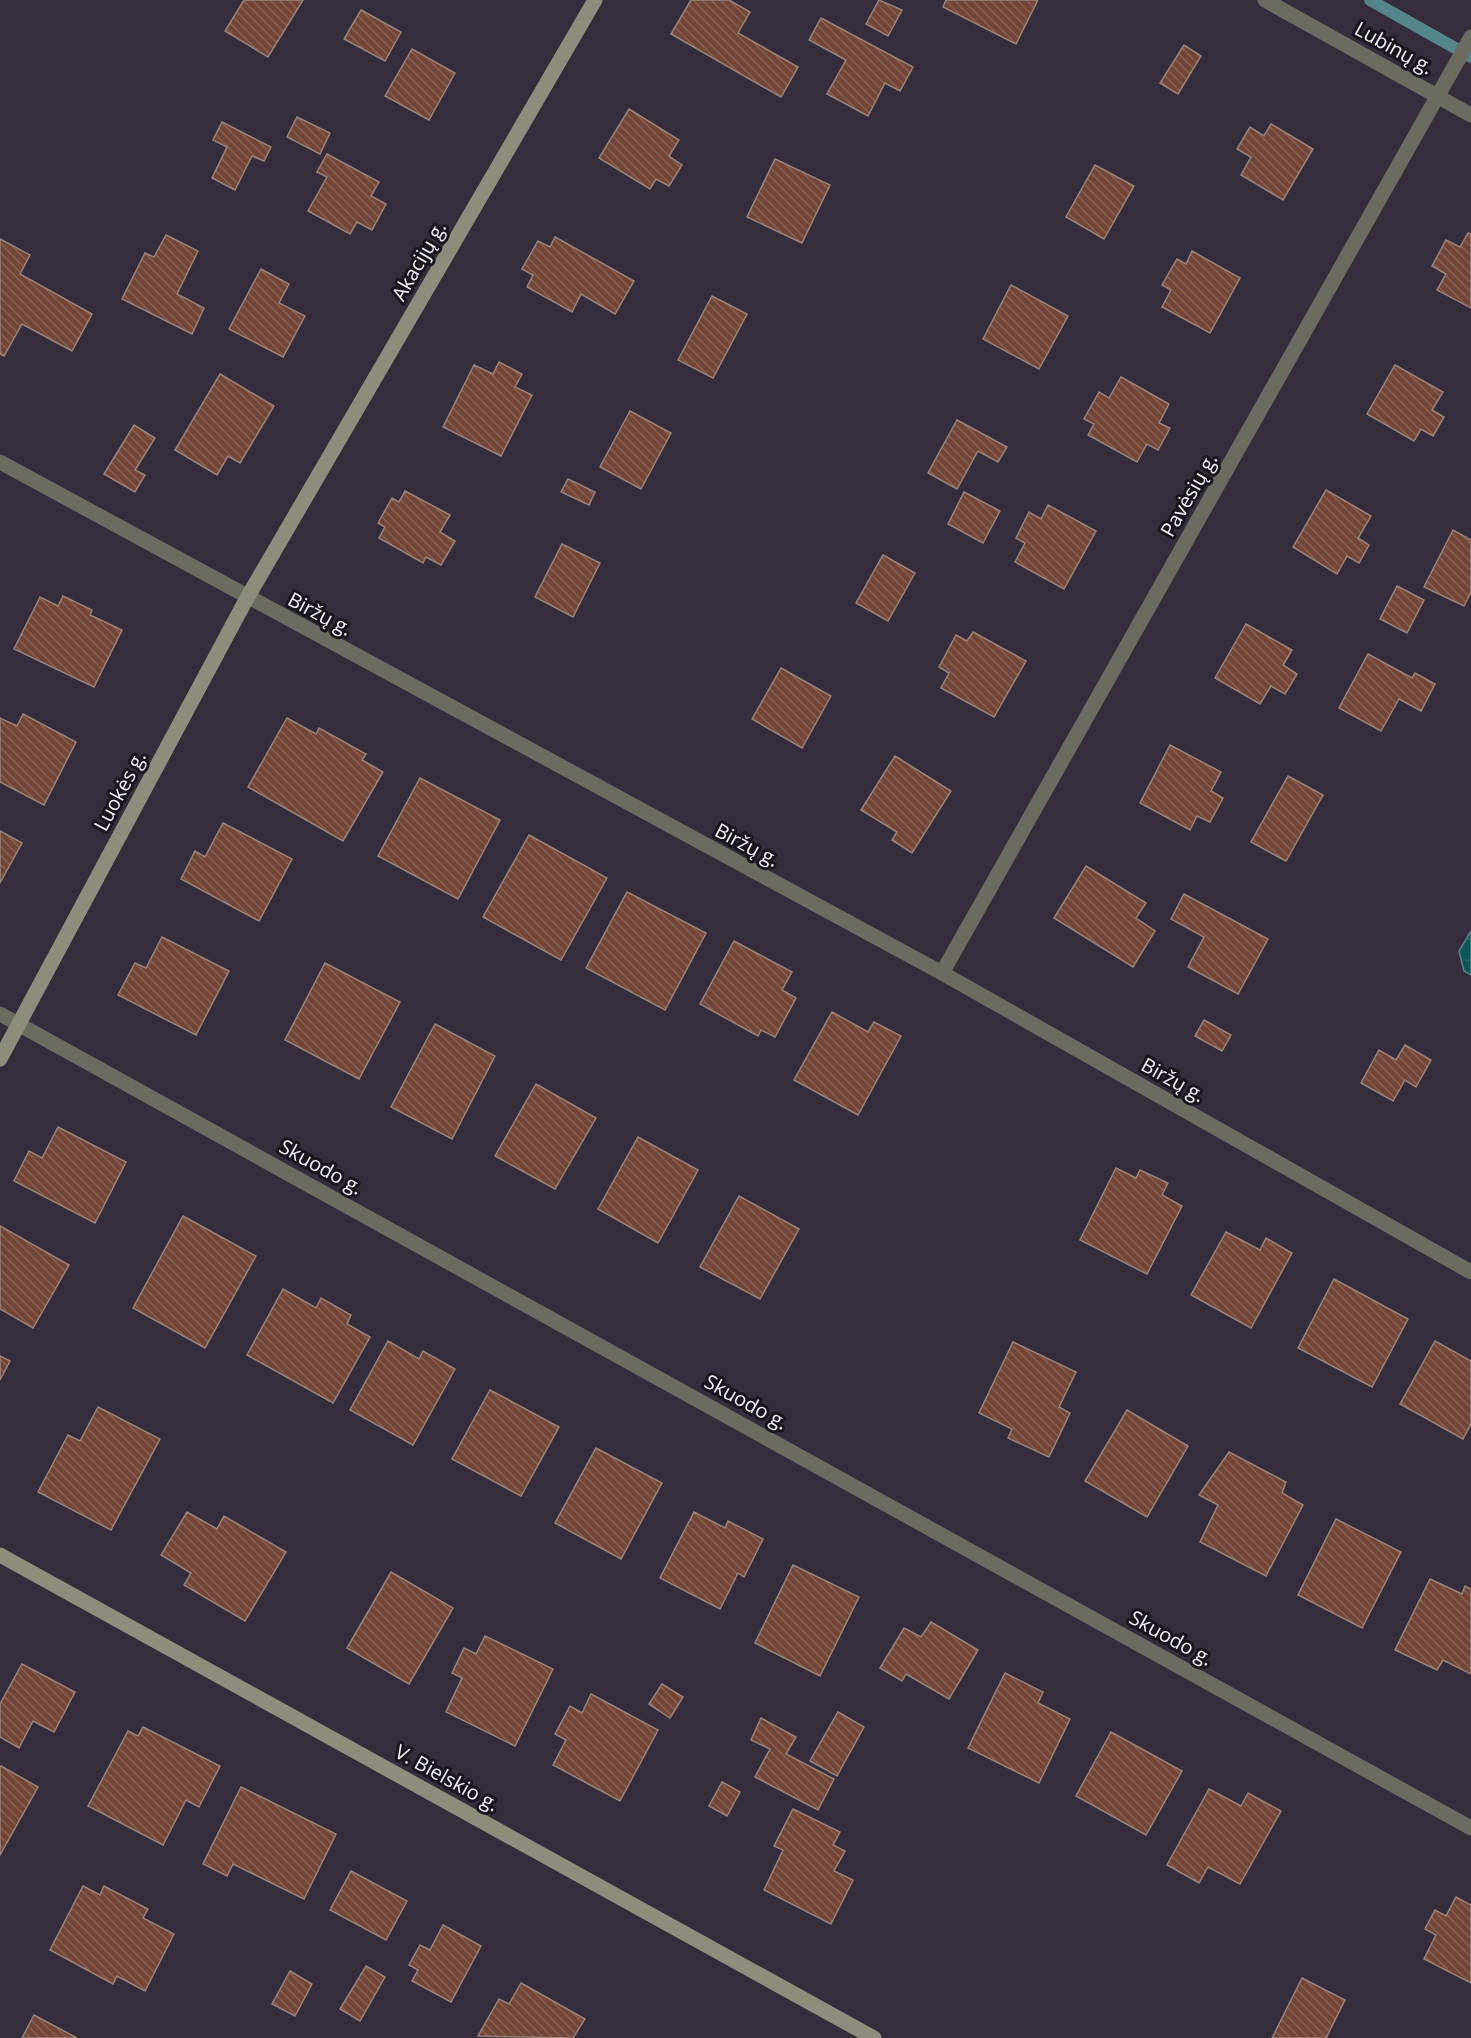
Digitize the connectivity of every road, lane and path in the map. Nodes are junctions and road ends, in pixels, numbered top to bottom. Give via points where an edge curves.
1 (595, 0) edge
2 (1265, 0) edge
3 (1471, 37) edge
4 (1438, 97) junction
5 (1471, 115) edge
6 (0, 462) edge
7 (279, 544) joint
8 (247, 598) junction
9 (942, 973) junction
10 (0, 1014) edge
11 (19, 1024) junction
12 (0, 1059) edge
13 (1471, 1272) edge
14 (0, 1555) edge
15 (1471, 1828) edge
16 (874, 2038) edge

1 - 7 street, Akacijų g.
2 - 4 street, Lubinų g.
3 - 4 street, Pavėsių g.
4 - 5 street, Lubinų g.
4 - 9 street, Pavėsių g.
6 - 8 street, Biržų g.
7 - 8 street, Luokės g.
8 - 9 street, Biržų g.
8 - 11 street, Luokės g.
9 - 13 street, Biržų g.
10 - 11 street, Skuodo g.
11 - 12 street, Luokės g.
11 - 15 street, Skuodo g.
14 - 16 street, V. Bielskio g.

